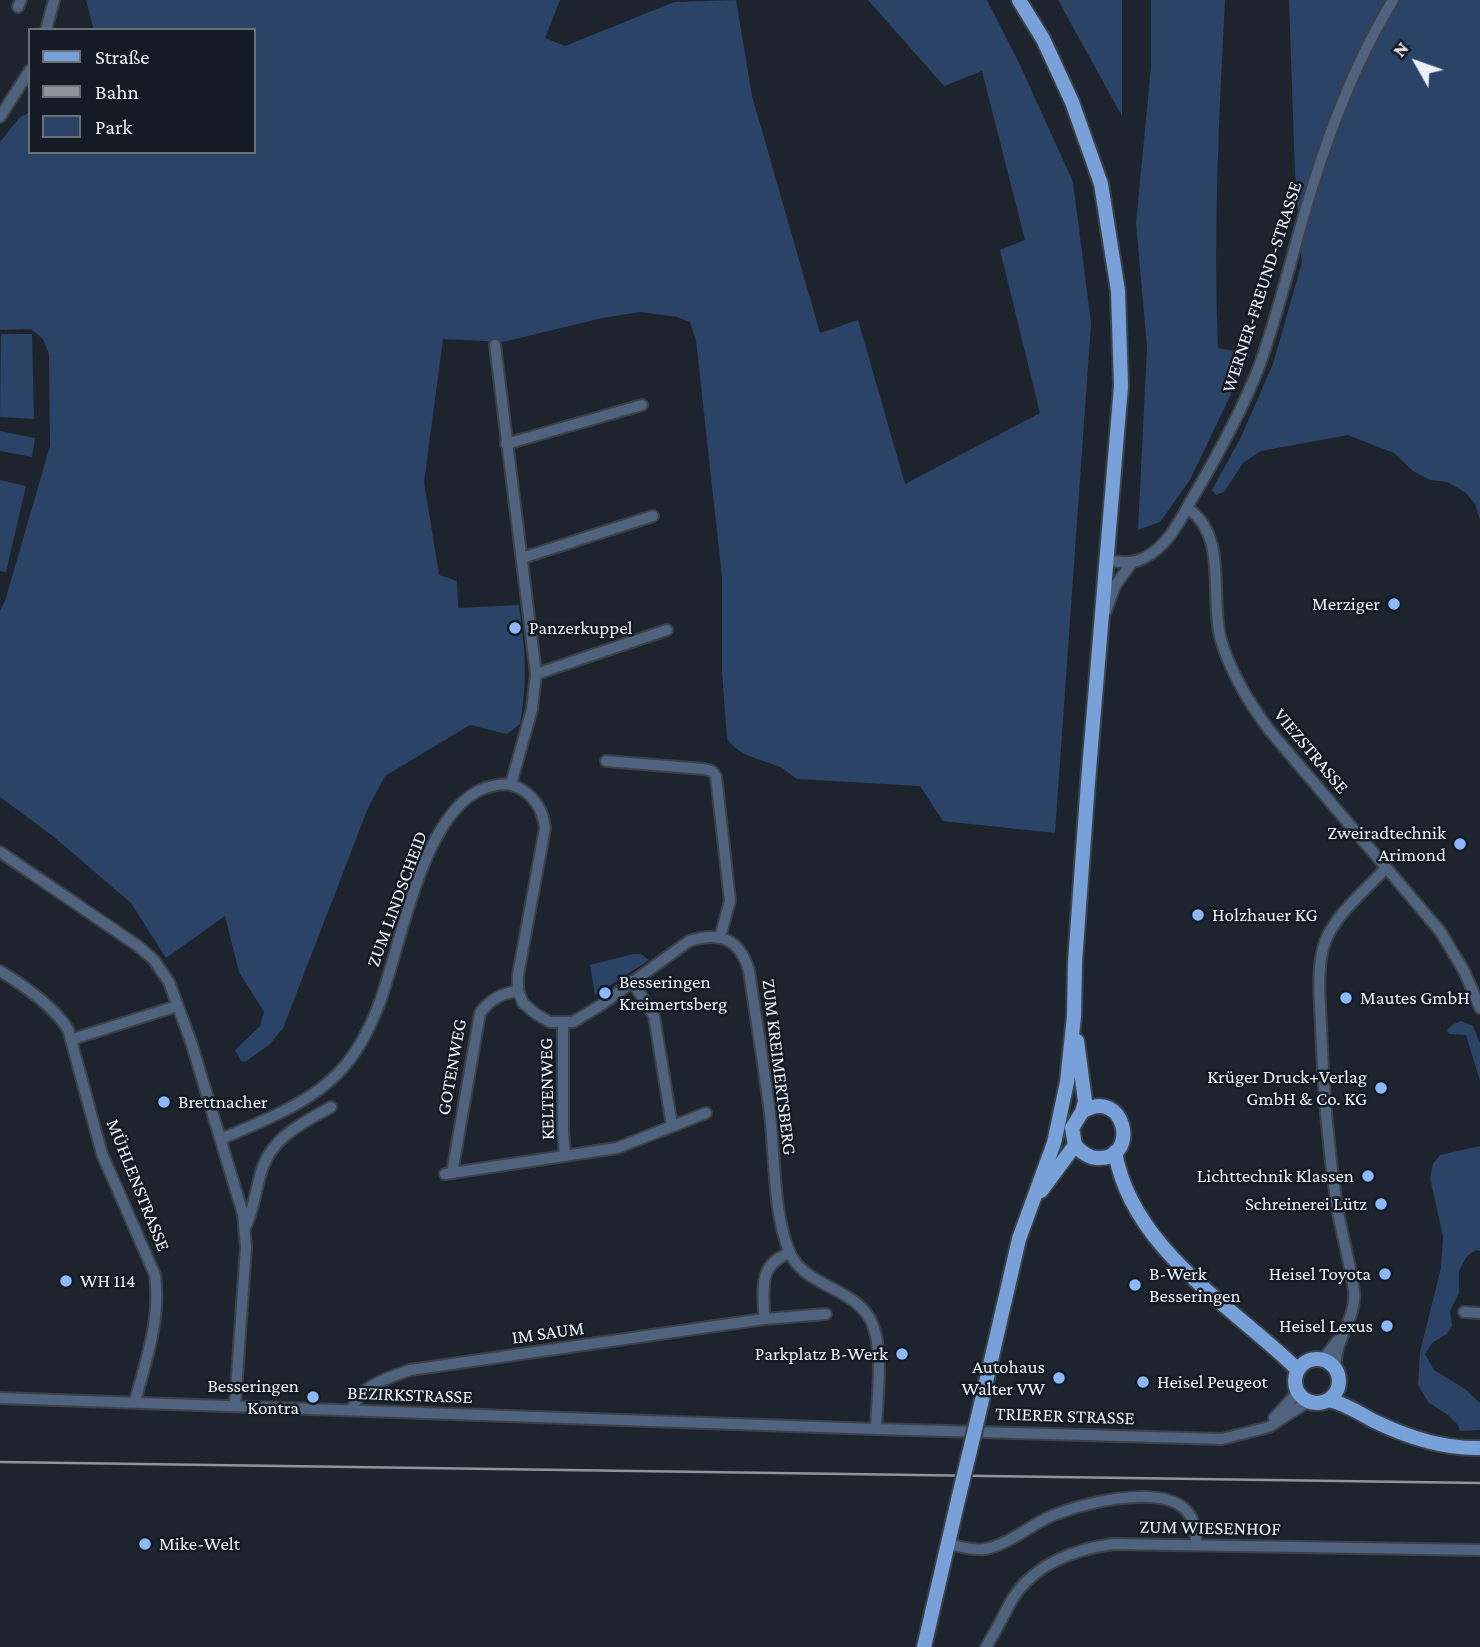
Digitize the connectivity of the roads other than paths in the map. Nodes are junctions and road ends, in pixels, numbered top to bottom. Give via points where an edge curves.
1 (54, 0) edge
2 (1019, 0) edge
3 (1393, 0) edge
4 (47, 28) edge
5 (28, 73) edge
6 (0, 117) edge
7 (495, 345) dead end
8 (642, 405) dead end
9 (506, 444) junction
10 (1187, 508) junction
11 (653, 516) dead end
12 (522, 558) junction
13 (1108, 561) junction
14 (1132, 562) junction
15 (667, 630) dead end
16 (1102, 631) junction
17 (536, 674) junction
18 (606, 761) dead end
19 (511, 784) junction
20 (0, 852) edge
21 (1386, 868) junction
22 (720, 937) junction
23 (0, 971) edge
24 (632, 981) junction
25 (1477, 988) edge
26 (518, 991) junction
27 (177, 1006) junction
28 (1480, 1008) edge
29 (1074, 1016) junction
30 (563, 1023) junction
31 (73, 1039) junction
32 (1079, 1060) junction
33 (1100, 1106) junction
34 (331, 1107) dead end
35 (1082, 1112) junction
36 (706, 1113) dead end
37 (672, 1126) junction
38 (221, 1139) junction
39 (1078, 1148) junction
40 (1108, 1155) junction
41 (565, 1156) junction
42 (519, 1164) joint
43 (1023, 1227) junction
44 (245, 1228) junction
45 (789, 1253) junction
46 (1464, 1312) dead end
47 (1480, 1313) edge
48 (826, 1314) dead end
49 (764, 1319) junction
50 (1345, 1329) junction
51 (1323, 1359) junction
52 (1303, 1365) junction
53 (1336, 1368) junction
54 (1339, 1387) junction
55 (1304, 1397) junction
56 (0, 1398) edge
57 (1329, 1399) junction
58 (135, 1401) junction
59 (235, 1405) junction
60 (352, 1410) junction
61 (876, 1429) junction
62 (1416, 1438) junction
63 (1480, 1448) edge
64 (948, 1544) junction
65 (1196, 1545) junction
66 (1480, 1550) edge
67 (924, 1647) edge
68 (986, 1647) edge

1 - 4 street
2 - 13 main road via 1043,38 1072,102 1101,184 1118,291 1121,386
3 - 10 street, WERNER-FREUND-STRASSE via 1369,40 1337,113 1251,386
5 - 6 street
7 - 9 street
8 - 9 street
9 - 12 street
10 - 14 street, WERNER-FREUND-STRASSE via 1161,547
10 - 21 street, VIEZSTRASSE via 1199,520 1212,547 1220,637 1246,697
11 - 12 street
12 - 17 street
13 - 14 street
13 - 16 main road
14 - 16 street, WERNER-FREUND-STRASSE via 1115,586
15 - 17 street
16 - 29 main road via 1074,962
17 - 19 street via 532,709
18 - 22 street via 704,769 716,776 730,901
19 - 26 street via 539,805 545,828
19 - 38 street, ZUM LINDSCHEID via 479,790 439,831 417,883 379,1005 346,1064 320,1090
20 - 27 street via 147,953 164,973
21 - 25 street, VIEZSTRASSE via 1440,931
21 - 50 street via 1330,932 1320,974 1324,1111 1354,1293
22 - 24 street via 690,941
22 - 45 street, ZUM KREIMERTSBERG via 742,953 749,971
23 - 31 street, MÜHLENSTRASSE via 54,1011
24 - 30 street via 584,1016
24 - 37 street via 654,1016
25 - 28 street, VIEZSTRASSE
26 - 30 street via 536,1014
26 - 42 street, GOTENWEG via 498,996 480,1013 448,1173
27 - 31 street
27 - 38 street
29 - 32 main road
29 - 43 main road via 1059,1126
30 - 41 street, KELTENWEG
31 - 58 street, MÜHLENSTRASSE via 102,1154 155,1275 153,1332
32 - 33 main road
32 - 35 main road via 1085,1101
33 - 35 main road
33 - 40 main road via 1115,1112 1124,1126 1122,1143
34 - 44 street via 296,1126 270,1151
35 - 39 main road via 1072,1128
36 - 37 street, KELTENWEG
37 - 41 street, KELTENWEG via 617,1148
38 - 44 street
39 - 40 main road via 1090,1157
39 - 43 main road via 1038,1196
40 - 52 main road via 1140,1214 1177,1262 1251,1328
41 - 42 street, KELTENWEG
43 - 64 main road, bridge
44 - 59 street
45 - 49 street via 767,1269
45 - 61 street via 805,1272 855,1302 871,1321 877,1342
46 - 47 street
48 - 49 street, IM SAUM
49 - 60 street, IM SAUM via 410,1370 361,1394
50 - 51 street
50 - 53 street
51 - 52 main road
51 - 53 main road
52 - 55 main road via 1295,1381
53 - 54 main road
54 - 57 main road
54 - 62 main road
55 - 57 main road
55 - 61 street, TRIERER STRASSE via 1251,1433 1222,1439
56 - 58 street, BEZIRKSTRASSE
57 - 62 main road
58 - 59 street, BEZIRKSTRASSE
59 - 60 street, BEZIRKSTRASSE
60 - 61 street, BEZIRKSTRASSE
62 - 63 main road
64 - 65 street via 985,1549 1069,1510 1113,1499 1147,1497 1163,1498 1187,1511 1196,1531
64 - 67 main road
65 - 66 street, ZUM WIESENHOF
65 - 68 street, ZUM WIESENHOF via 1113,1544 1064,1556 1015,1595

